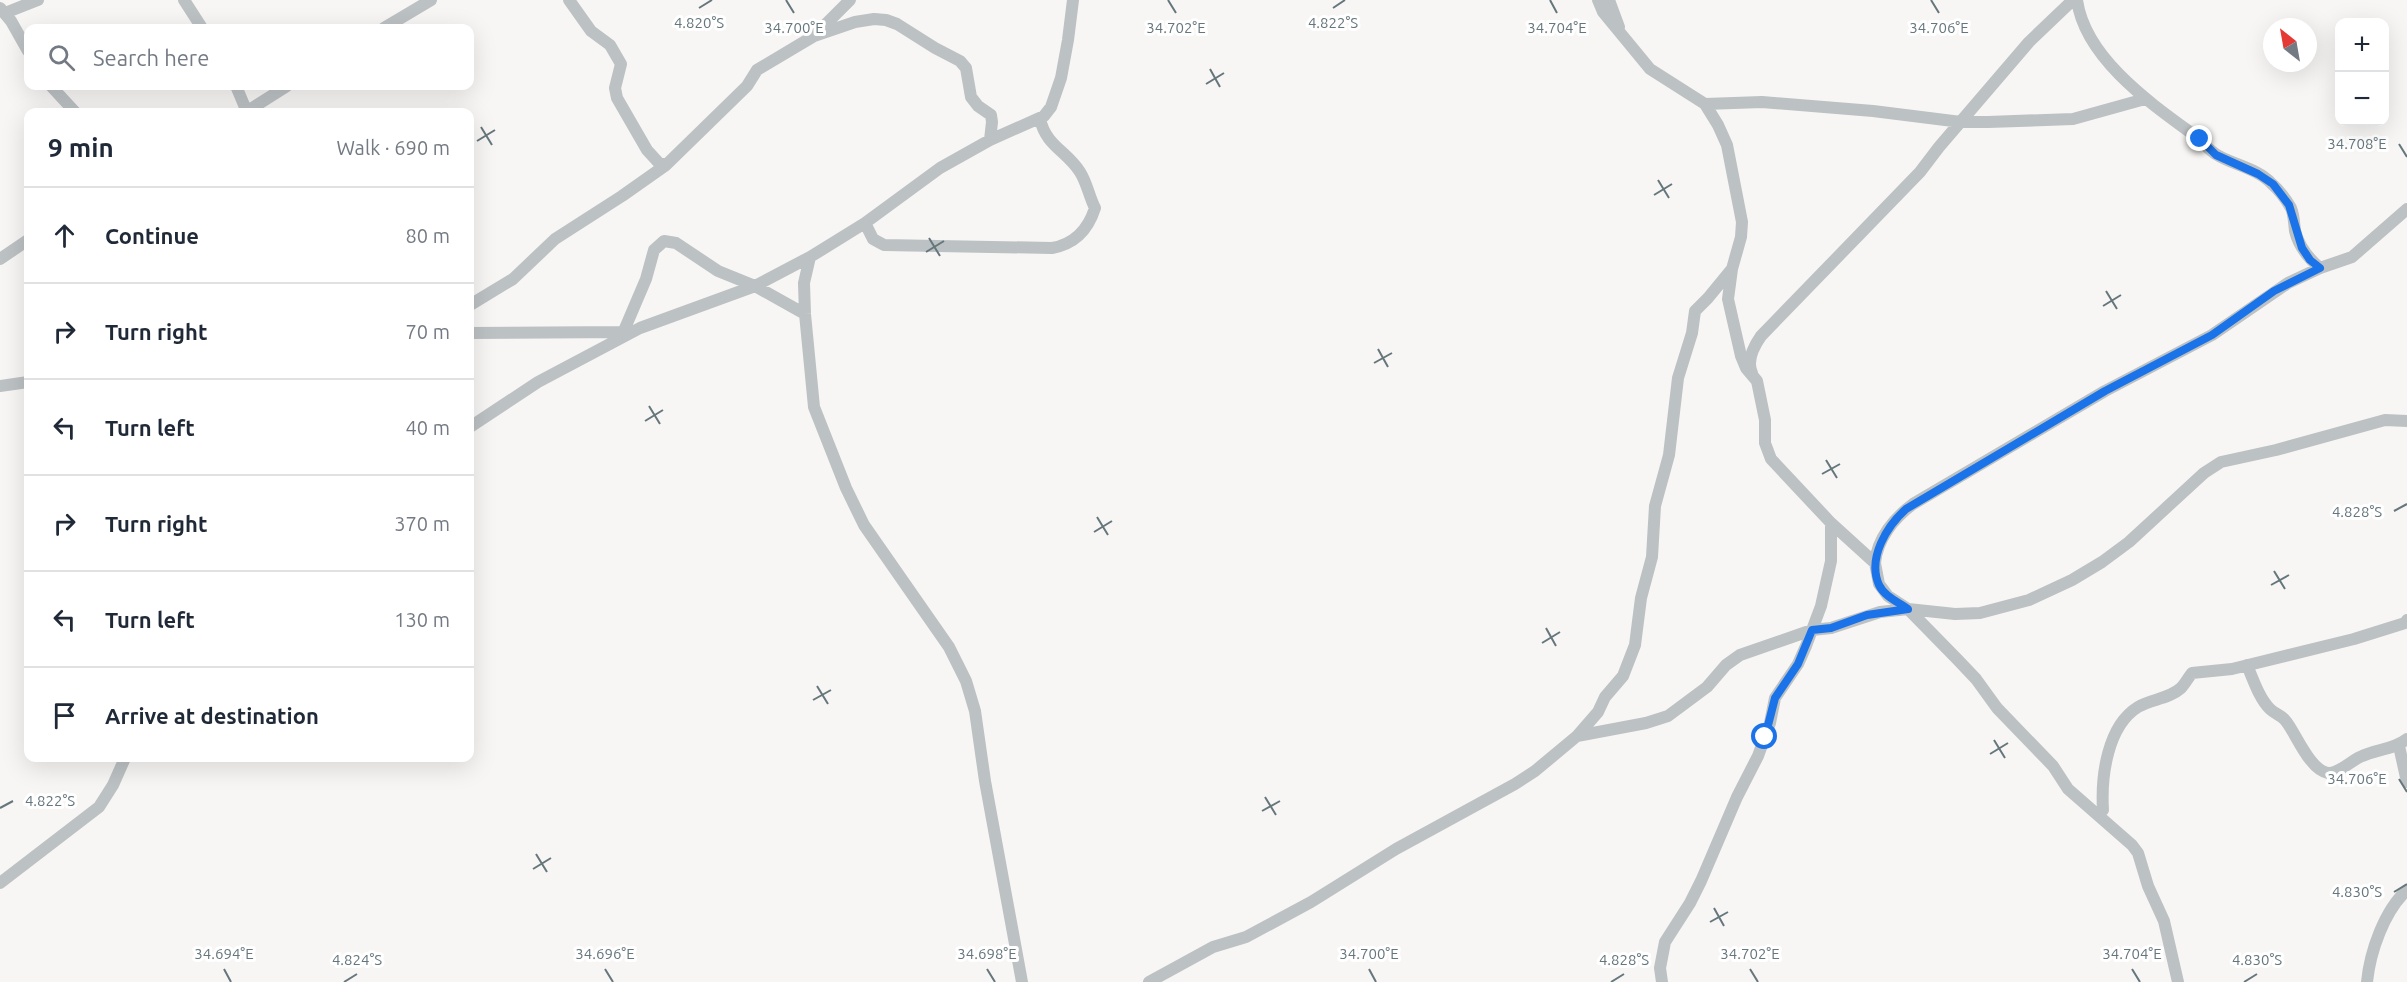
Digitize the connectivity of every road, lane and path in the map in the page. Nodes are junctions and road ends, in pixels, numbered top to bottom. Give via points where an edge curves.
1 (38, 0) edge
2 (184, 0) edge
3 (431, 0) edge
4 (568, 0) edge
5 (850, 0) edge
6 (1072, 0) edge
7 (1598, 0) edge
8 (1610, 0) edge
9 (2075, 0) edge
10 (3, 11) edge
11 (199, 24) edge
12 (391, 24) edge
13 (1622, 35) junction
14 (814, 36) junction
15 (24, 45) edge
16 (55, 90) edge
17 (238, 90) edge
18 (281, 90) edge
19 (2145, 99) junction
20 (1705, 104) junction
21 (71, 108) edge
22 (245, 108) edge
23 (253, 108) edge
24 (1040, 119) junction
25 (1961, 122) junction
26 (990, 140) junction
27 (666, 165) junction
28 (2407, 209) edge
29 (865, 223) junction
30 (24, 243) edge
31 (810, 257) junction
32 (0, 259) edge
33 (2320, 268) junction
34 (1732, 269) junction
35 (754, 286) junction
36 (474, 303) edge
37 (805, 314) junction
38 (640, 328) junction
39 (474, 333) edge
40 (623, 333) junction
41 (1754, 345) junction
42 (1741, 356) junction
43 (1756, 381) junction
44 (24, 383) edge
45 (0, 386) edge
46 (2407, 422) edge
47 (474, 424) edge
48 (1831, 523) junction
49 (1875, 563) junction
50 (1908, 609) junction
51 (2407, 620) edge
52 (1812, 630) junction
53 (2247, 665) junction
54 (1577, 736) junction
55 (2403, 743) edge
56 (123, 762) edge
57 (2407, 782) edge
58 (2103, 810) dead end
59 (0, 883) edge
60 (2407, 890) edge
61 (1022, 982) edge
62 (1149, 982) edge
63 (1662, 982) edge
64 (2178, 982) edge
65 (2367, 982) edge

1 - 10 street
2 - 11 street
3 - 12 street
4 - 27 street via 591,31 618,56 621,64 615,88 617,98 647,150
5 - 14 street
6 - 24 street via 1061,78 1051,107
7 - 13 street
8 - 13 street
9 - 19 street via 2099,50
9 - 25 street via 2029,42
10 - 15 street
13 - 20 street via 1650,69
14 - 26 street via 855,22 886,20 955,57 966,68 971,97 991,115
14 - 27 street via 757,70 747,86
16 - 21 street
17 - 22 street
18 - 23 street
19 - 25 street via 2073,119
19 - 33 street via 2216,155 2273,184 2289,205 2302,248
20 - 25 street via 1762,102
20 - 34 street via 1727,145 1742,222
24 - 26 street
24 - 29 street via 1052,144 1079,170 1095,208 1086,227 1072,242 1052,248 884,245 873,239
25 - 41 street via 1920,172
26 - 29 street via 940,168
27 - 36 street via 555,239 513,279
28 - 33 street via 2352,257
29 - 31 street
30 - 32 street
31 - 35 street
31 - 37 street via 804,283
33 - 49 street via 2274,291 2205,339 2105,391 1913,504 1887,530
34 - 42 street via 1728,299
34 - 54 street via 1695,311 1678,378 1669,455 1655,506 1652,557 1633,652 1623,676
35 - 37 street
35 - 38 street
35 - 40 street via 718,271 676,243 664,241 654,250
37 - 61 street via 814,407 846,488 864,525 949,647 969,689
38 - 40 street
38 - 47 street via 538,381
39 - 40 street
41 - 42 street
41 - 43 street via 1750,368
42 - 43 street
43 - 48 street via 1771,459
44 - 45 street
46 - 50 street via 2385,420 2221,462 2102,562 2029,600 1980,613
48 - 49 street
48 - 52 street via 1831,561
49 - 50 street via 1879,584 1888,596
50 - 52 street
50 - 64 street via 2046,758 2068,789 2138,853 2164,921
51 - 53 street via 2354,639
52 - 54 street via 1740,655 1707,687 1668,716
52 - 63 street via 1798,664 1775,698 1758,756 1701,881 1665,942 1660,968
53 - 55 street via 2268,708 2285,719 2301,748 2323,771 2335,771 2366,754
53 - 58 street via 2192,673 2175,693 2136,708 2127,717 2112,741 2103,779
54 - 62 street via 1515,784 1396,849 1311,902 1246,937 1213,947
55 - 57 street
56 - 59 street via 99,807
60 - 65 street via 2386,921

